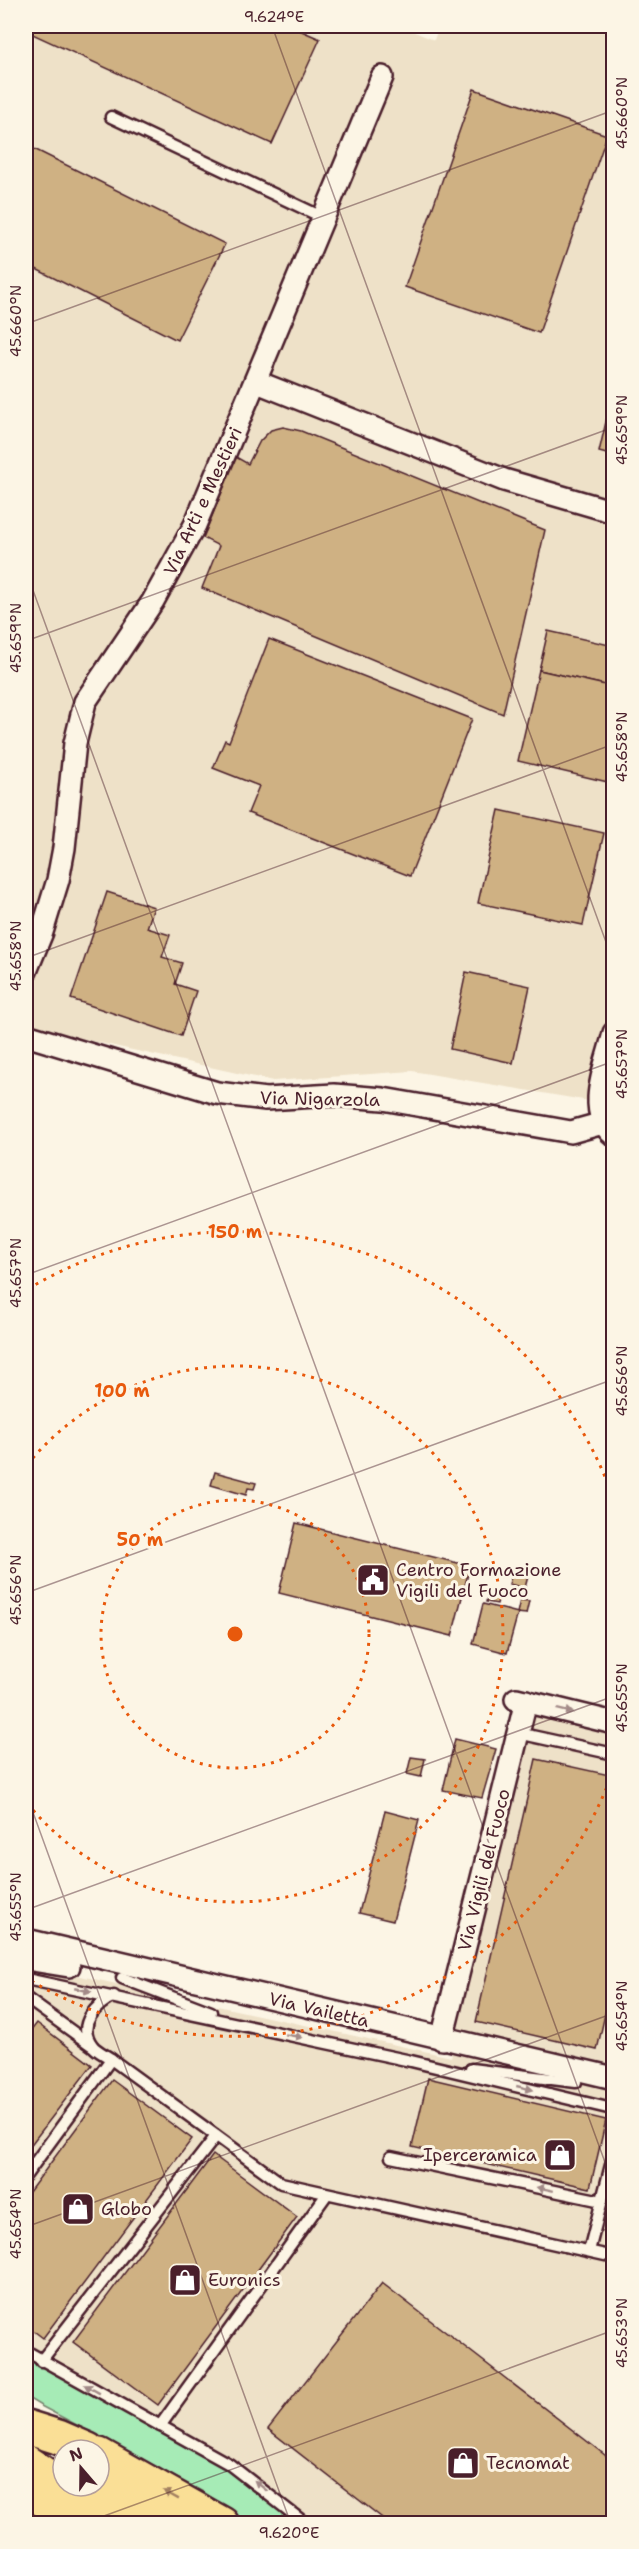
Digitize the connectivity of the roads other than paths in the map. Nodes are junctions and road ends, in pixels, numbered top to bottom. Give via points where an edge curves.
1 (382, 77) dead end
2 (111, 117) dead end
3 (322, 217) junction
4 (257, 382) junction
5 (614, 512) edge
6 (26, 971) edge
7 (614, 1033) edge
8 (26, 1035) edge
9 (608, 1129) edge
10 (614, 1723) edge
11 (518, 1733) junction
12 (614, 1754) edge
13 (26, 1940) edge
14 (26, 1959) edge
15 (26, 1979) edge
16 (118, 1987) junction
17 (26, 1998) edge
18 (255, 2029) junction
19 (442, 2039) junction
20 (92, 2045) junction
21 (111, 2059) junction
22 (420, 2063) junction
23 (614, 2078) edge
24 (576, 2082) junction
25 (614, 2090) edge
26 (614, 2112) edge
27 (216, 2136) junction
28 (614, 2153) edge
29 (391, 2157) dead end
30 (26, 2175) edge
31 (327, 2194) junction
32 (602, 2201) junction
33 (590, 2251) junction
34 (614, 2257) edge
35 (26, 2351) edge
36 (41, 2361) junction
37 (160, 2426) junction
38 (26, 2428) edge
39 (60, 2438) edge
40 (51, 2445) edge
41 (26, 2462) edge
42 (111, 2463) edge
43 (111, 2485) edge
44 (26, 2486) edge
45 (74, 2523) edge
46 (119, 2523) edge
47 (170, 2523) edge
48 (222, 2523) edge
49 (306, 2523) edge

1 - 3 street, Via Arti e Mestieri
2 - 3 lane
3 - 4 street, Via Arti e Mestieri
4 - 5 street via 504,480
4 - 6 street, Via Arti e Mestieri via 186,544 153,602 86,702 75,743 58,880
7 - 9 street via 598,1100
8 - 9 street, Via Nigarzola via 217,1093 266,1099 334,1095 383,1099 571,1132
11 -> 10 street, Via Vigili del Fuoco via 521,1700
11 - 12 lane
11 - 19 street, Via Vigili del Fuoco
13 - 19 street, Via Vailetta
14 - 16 street, Via Vailetta
15 -> 16 lane
16 - 18 lane
16 - 18 lane
16 - 20 lane via 91,2014 87,2028
16 - 24 street, Via Vailetta
17 - 20 lane
18 -> 22 lane
19 - 23 street, Via Vailetta
20 - 21 lane
21 - 27 lane
21 - 30 lane
22 - 24 lane
22 -> 26 lane
24 - 25 street, Via Vailetta
27 - 31 lane via 281,2183
27 - 36 lane
28 - 32 lane
32 -> 29 lane
31 - 33 lane
31 - 37 lane
32 - 33 lane
33 - 34 lane
35 - 36 lane
37 -> 36 lane
49 -> 37 lane via 244,2474
38 - 39 highway
38 - 40 highway
41 - 46 highway
48 -> 42 highway
43 - 47 highway
44 - 45 highway

